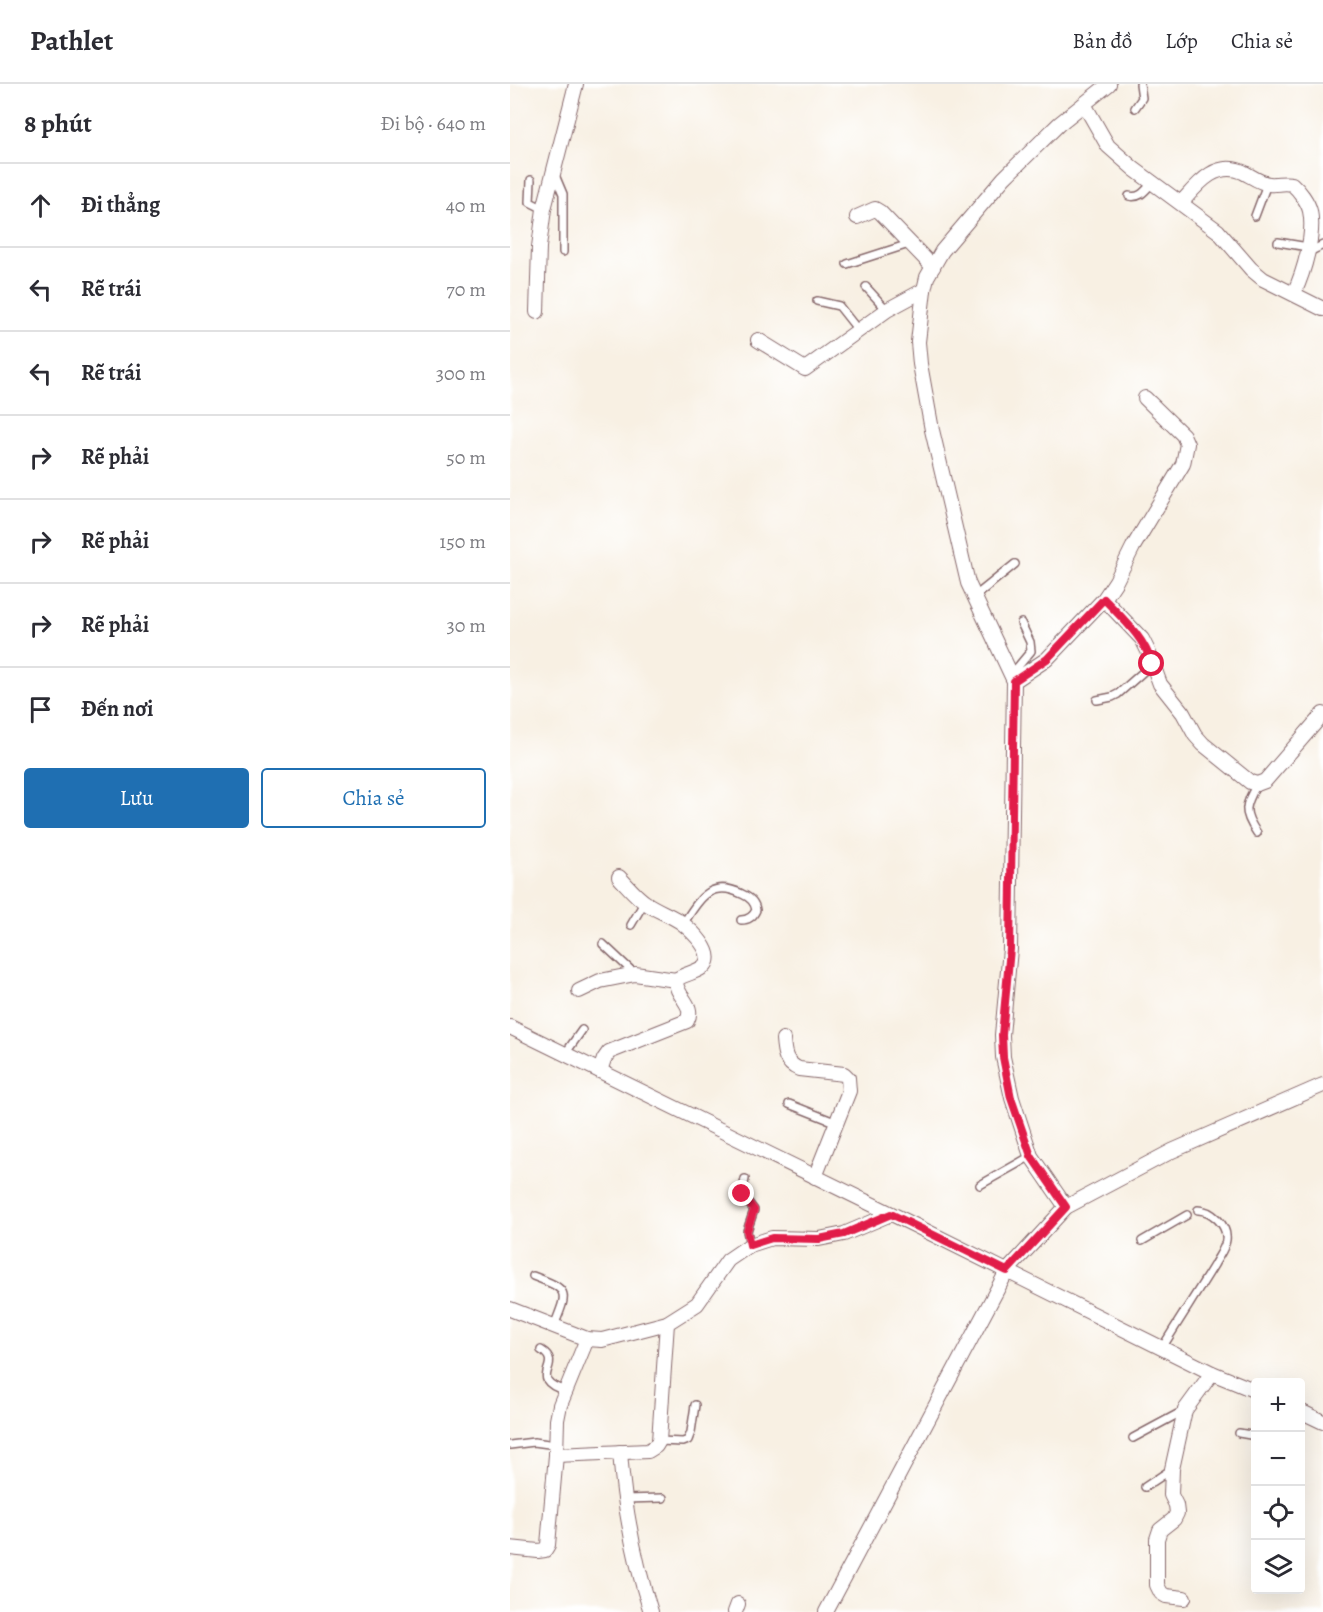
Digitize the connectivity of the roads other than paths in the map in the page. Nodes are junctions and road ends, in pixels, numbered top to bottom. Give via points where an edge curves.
1 (576, 84) edge
2 (1109, 84) edge
3 (1140, 84) edge
4 (1084, 104) junction
5 (1135, 108) dead end
6 (554, 173) junction
7 (531, 180) dead end
8 (1153, 182) junction
9 (1267, 184) junction
10 (1130, 196) dead end
11 (1181, 203) junction
12 (544, 209) junction
13 (1255, 216) dead end
14 (857, 217) dead end
15 (1278, 242) dead end
16 (909, 244) junction
17 (1323, 244) edge
18 (1308, 250) junction
19 (563, 252) dead end
20 (847, 264) dead end
21 (933, 267) junction
22 (866, 287) dead end
23 (924, 290) junction
24 (1294, 293) junction
25 (817, 301) dead end
26 (1323, 309) edge
27 (887, 310) junction
28 (537, 312) dead end
29 (858, 330) junction
30 (758, 340) dead end
31 (1145, 398) dead end
32 (1015, 564) dead end
33 (974, 597) junction
34 (1104, 599) junction
35 (1021, 623) dead end
36 (1152, 664) junction
37 (1012, 678) junction
38 (1097, 700) dead end
39 (1323, 714) edge
40 (1257, 784) junction
41 (1257, 833) dead end
42 (619, 877) dead end
43 (644, 903) junction
44 (741, 920) dead end
45 (683, 924) junction
46 (631, 925) dead end
47 (603, 944) dead end
48 (635, 974) junction
49 (676, 980) junction
50 (579, 991) dead end
51 (510, 1027) edge
52 (582, 1030) dead end
53 (783, 1039) dead end
54 (565, 1054) junction
55 (600, 1071) junction
56 (1323, 1085) edge
57 (789, 1104) dead end
58 (837, 1123) junction
59 (1031, 1156) junction
60 (815, 1177) junction
61 (745, 1179) dead end
62 (980, 1185) dead end
63 (1066, 1207) junction
64 (1198, 1210) dead end
65 (891, 1214) junction
66 (1187, 1215) dead end
67 (1142, 1241) dead end
68 (750, 1245) junction
69 (1007, 1271) junction
70 (533, 1276) dead end
71 (510, 1309) edge
72 (667, 1323) junction
73 (554, 1326) junction
74 (587, 1339) junction
75 (1162, 1348) junction
76 (542, 1350) dead end
77 (1212, 1373) junction
78 (1251, 1389) edge
79 (566, 1391) junction
80 (695, 1405) dead end
81 (1185, 1410) junction
82 (1305, 1413) edge
83 (1323, 1422) edge
84 (1239, 1433) dead end
85 (1251, 1435) edge
86 (1133, 1438) dead end
87 (659, 1441) junction
88 (510, 1445) edge
89 (556, 1450) junction
90 (620, 1452) junction
91 (1172, 1469) junction
92 (1145, 1488) dead end
93 (663, 1498) dead end
94 (624, 1499) junction
95 (510, 1548) edge
96 (1184, 1598) dead end
97 (651, 1612) edge
98 (826, 1612) edge

1 - 6 street
2 - 4 street
3 - 5 lane via 1142,98
4 - 8 street via 1108,146
4 - 21 street via 1004,178 957,232
6 - 12 street
6 - 19 lane via 563,194
7 - 12 lane via 530,202
8 - 10 lane via 1141,195
8 - 11 street
9 - 11 street via 1233,169 1216,171 1204,177
9 - 13 lane
9 - 18 street via 1292,184 1309,207
11 - 24 street via 1218,231 1263,279
12 - 28 street
14 - 16 street via 874,209 880,212
15 - 18 lane
16 - 20 lane
16 - 21 street
17 - 18 lane
18 - 24 street
21 - 23 street
22 - 27 lane
23 - 27 street
23 - 33 street via 918,342 920,363 958,543
24 - 26 street
25 - 29 lane via 839,306
27 - 29 street
29 - 30 street via 805,369
31 - 34 street via 1183,435 1187,453
32 - 33 lane
33 - 37 street
34 - 36 street via 1142,639
34 - 37 street via 1047,659
35 - 37 lane via 1031,651
36 - 38 lane via 1118,694
36 - 40 street via 1160,684 1203,744
37 - 59 street via 1010,949 1002,1035 1011,1098
39 - 40 street via 1265,781
40 - 41 lane via 1246,803 1248,820
42 - 43 street
43 - 45 street
43 - 46 lane
44 - 45 lane via 754,915 755,903 740,892 720,888 698,902
45 - 49 street via 705,947 708,956 696,971
47 - 48 lane
48 - 49 street
48 - 50 street via 600,981
49 - 55 street via 676,987 690,1008 687,1021 609,1052
51 - 54 street
52 - 54 lane
53 - 58 street via 784,1054 794,1067 838,1072 848,1078 849,1091
54 - 55 street
55 - 60 street
56 - 63 street via 1172,1151
57 - 58 lane
58 - 60 street
59 - 62 lane
59 - 63 street
60 - 65 street
61 - 68 lane via 742,1194 754,1210 747,1231
63 - 69 street
64 - 75 lane via 1208,1211 1222,1224 1226,1239
65 - 68 street via 844,1234 819,1239 772,1238
65 - 69 street
66 - 67 lane
68 - 72 street via 728,1260 697,1304
69 - 75 street
69 - 98 street
70 - 73 lane via 559,1286 564,1293
71 - 73 street
72 - 74 street via 602,1340
72 - 87 street
73 - 74 street
74 - 79 street
75 - 77 street
76 - 79 lane via 549,1359 547,1383
77 - 78 street
77 - 81 street
79 - 89 street via 557,1420
80 - 87 lane via 688,1440
81 - 86 lane
81 - 91 street
82 - 83 street
84 - 85 lane
87 - 90 street via 648,1451
88 - 89 lane via 534,1442
89 - 90 street
89 - 95 street via 548,1545 538,1551
90 - 94 street
91 - 92 lane
91 - 96 street via 1171,1495 1177,1513 1160,1530 1157,1539 1157,1585 1166,1596
93 - 94 lane
94 - 97 street via 638,1574

